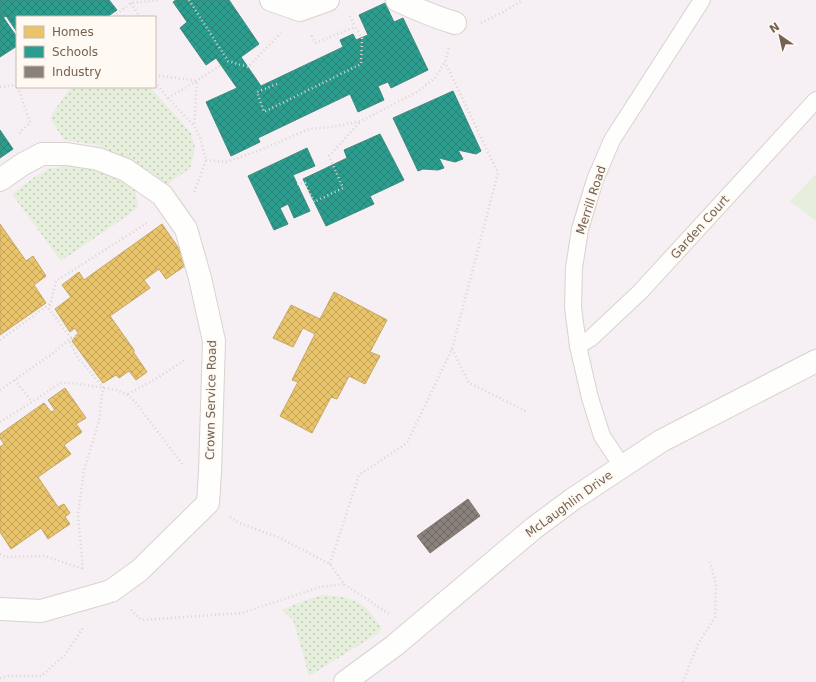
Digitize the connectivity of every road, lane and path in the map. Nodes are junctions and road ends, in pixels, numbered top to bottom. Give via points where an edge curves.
1 (160, 0) edge
2 (188, 0) edge
3 (271, 0) edge
4 (328, 0) edge
5 (397, 0) edge
6 (523, 0) edge
7 (702, 0) edge
8 (131, 3) junction
9 (296, 8) junction
10 (115, 16) edge
11 (139, 16) edge
12 (455, 23) junction
13 (362, 38) dead end
14 (445, 62) junction
15 (221, 65) dead end
16 (156, 75) edge
17 (197, 81) junction
18 (156, 83) edge
19 (278, 84) dead end
20 (16, 86) edge
21 (0, 87) edge
22 (19, 88) edge
23 (168, 98) junction
24 (816, 100) edge
25 (361, 121) junction
26 (194, 126) junction
27 (20, 132) dead end
28 (206, 160) junction
29 (0, 180) edge
30 (297, 184) dead end
31 (171, 208) junction
32 (186, 229) junction
33 (50, 304) junction
34 (71, 338) junction
35 (0, 340) edge
36 (214, 341) junction
37 (578, 346) junction
38 (452, 349) junction
39 (816, 361) edge
40 (15, 380) junction
41 (103, 387) junction
42 (0, 390) edge
43 (128, 394) junction
44 (32, 402) junction
45 (527, 412) dead end
46 (0, 422) edge
47 (179, 461) dead end
48 (622, 466) junction
49 (239, 523) dead end
50 (0, 554) edge
51 (710, 562) dead end
52 (330, 564) junction
53 (344, 584) junction
54 (111, 591) junction
55 (0, 609) edge
56 (391, 615) dead end
57 (85, 625) dead end
58 (0, 678) edge
59 (345, 682) edge
60 (683, 682) edge

1 - 8 path
2 - 9 path via 228,61 248,67 288,25
3 - 9 street
4 - 9 street via 300,10
5 - 12 street via 419,11
6 - 12 path via 484,22 472,26
7 - 37 lane, Merrill Road via 612,140 595,180 580,229 574,268
8 - 10 path
8 - 11 path
12 - 14 path
13 - 19 path via 361,64 264,112 256,92
14 - 25 path via 435,78 417,92
14 - 38 path via 498,173
15 - 17 path
16 - 17 path
17 - 23 path
17 - 26 path
18 - 23 path
20 - 21 path
22 - 27 path via 30,123
23 - 26 path
24 - 37 lane, Garden Court via 640,292 591,338
25 - 28 path via 309,129 226,162
25 - 30 path via 329,156 343,188 314,202 305,183
26 - 28 path
28 - 32 path via 192,198
29 - 31 street, Crown Service Road via 42,154 67,154 98,159 126,170 162,195
31 - 32 street, Crown Service Road
31 - 33 path via 56,281
32 - 36 street, Crown Service Road
33 - 34 path via 49,309
33 - 35 path
34 - 40 path
34 - 41 path via 78,333 70,342 82,362
36 - 43 path
36 - 54 street, Crown Service Road via 208,503 140,570
37 - 48 lane, Merrill Road via 602,436
38 - 45 path via 469,383
38 - 52 path via 407,443 359,475
39 - 48 street, McLaughlin Drive via 661,441
40 - 42 path
40 - 44 path
41 - 43 path
41 - 44 path via 60,383
41 - 50 path via 99,421 84,470 78,515 83,569 44,556 5,557
43 - 47 path
44 - 46 path
48 - 59 street, McLaughlin Drive via 573,498 534,528 394,646
49 - 52 path via 280,538
51 - 60 path via 716,584 716,617 698,644
52 - 53 path
53 - 54 path via 320,587 242,613 142,620
53 - 56 path
54 - 55 street, Crown Service Road via 41,611
57 - 58 path via 65,655 42,676

